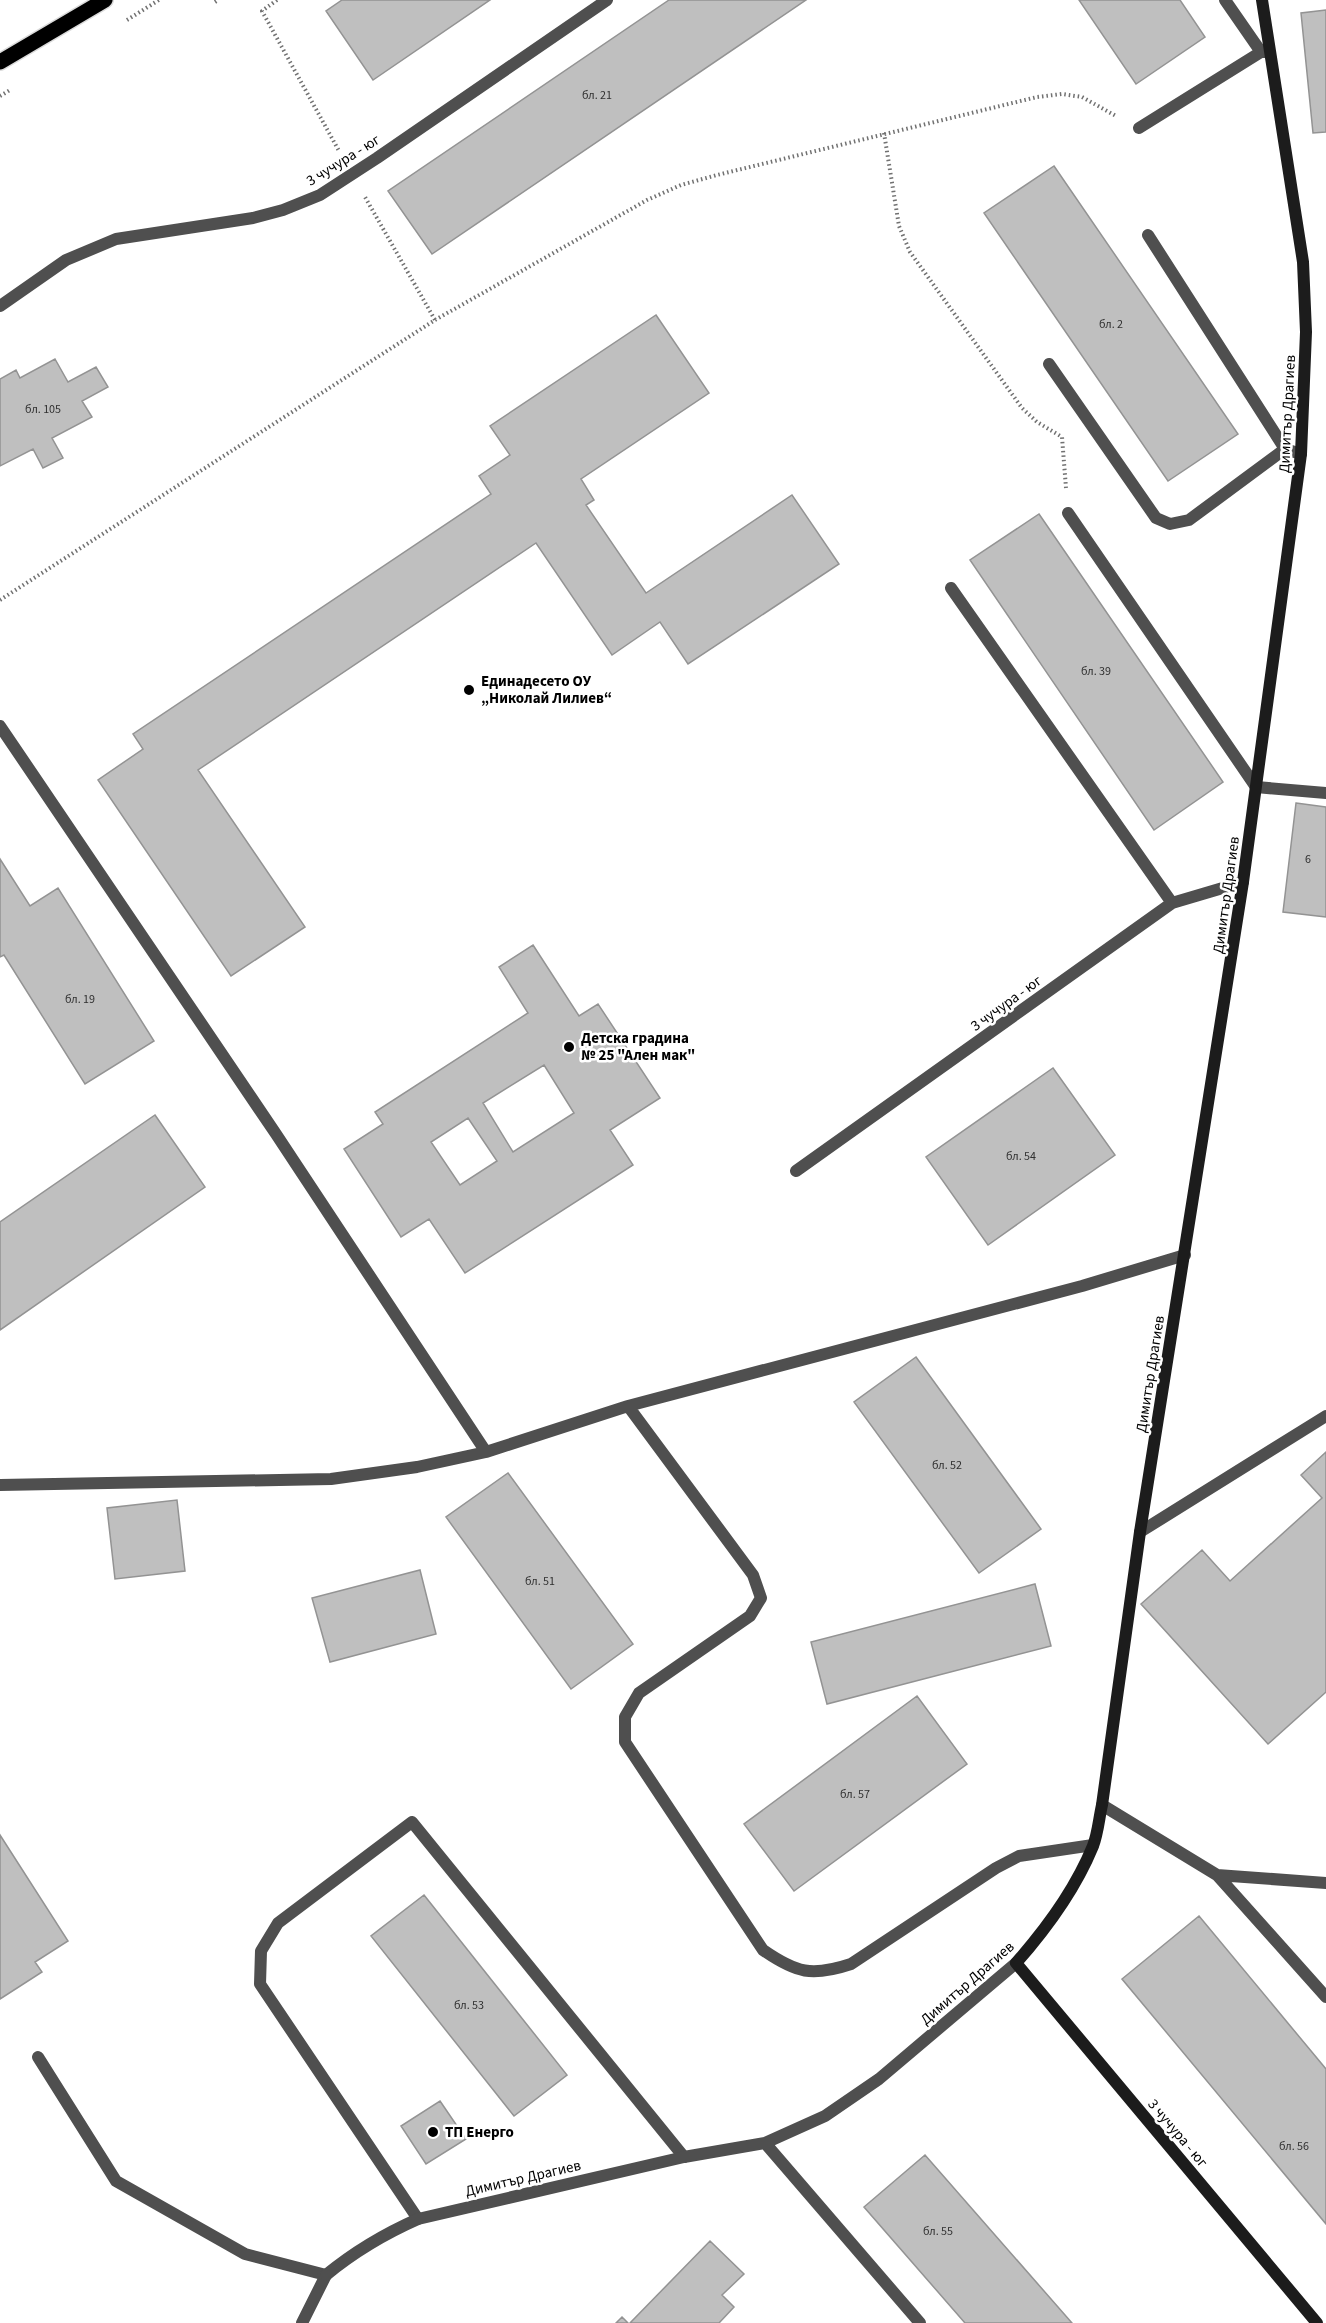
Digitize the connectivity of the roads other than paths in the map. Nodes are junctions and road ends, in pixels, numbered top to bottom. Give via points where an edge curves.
1 (105, 0) edge
2 (607, 0) edge
3 (1225, 0) edge
4 (1262, 0) edge
5 (1266, 52) junction
6 (0, 62) edge
7 (1139, 128) road end
8 (1148, 235) dead end
9 (0, 306) edge
10 (1049, 364) dead end
11 (1285, 449) junction
12 (1301, 454) junction
13 (1068, 513) road end
14 (951, 588) dead end
15 (0, 726) edge
16 (1256, 787) junction
17 (1326, 793) edge
18 (1243, 882) junction
19 (1172, 903) junction
20 (796, 1171) dead end
21 (1185, 1255) junction
22 (628, 1406) junction
23 (1326, 1416) edge
24 (486, 1452) junction
25 (0, 1485) edge
26 (1140, 1532) junction
27 (1102, 1805) junction
28 (1093, 1845) junction
29 (1217, 1875) junction
30 (1326, 1883) edge
31 (1016, 1963) junction
32 (1326, 1997) edge
33 (38, 2057) dead end
34 (765, 2143) junction
35 (684, 2157) junction
36 (418, 2219) junction
37 (326, 2275) junction
38 (302, 2323) edge
39 (920, 2323) edge
40 (1317, 2323) edge

1 - 6 main road
2 - 9 street, 3 чучура - юг via 320,195 253,218 116,239 66,260
3 - 5 street
4 - 5 street, Димитър Драгиев
5 - 7 street
5 - 12 street, Димитър Драгиев via 1303,262 1306,332
8 - 11 street
10 - 11 street via 1156,518 1170,524 1189,520
11 - 12 street
12 - 16 street, Димитър Драгиев
13 - 16 street
14 - 19 street
15 - 24 street
16 - 17 street
16 - 18 street, Димитър Драгиев
18 - 19 street, 3 чучура - юг
18 - 21 street, Димитър Драгиев
19 - 20 street, 3 чучура - юг
21 - 22 street
21 - 26 street, Димитър Драгиев
22 - 24 street
22 - 28 street via 753,1575 761,1598 750,1616 639,1693 625,1717 625,1742 763,1950 786,1966 830,1972 851,1964 1019,1856
23 - 26 street
24 - 25 street via 332,1479
26 - 27 street, Димитър Драгиев
27 - 28 street, Димитър Драгиев
27 - 29 street
28 - 31 street, Димитър Драгиев via 1045,1930
29 - 30 street
29 - 32 street
31 - 34 street, Димитър Драгиев via 879,2079 825,2116
31 - 40 street, 3 чучура - юг
33 - 37 street via 116,2181 245,2254
34 - 35 street, Димитър Драгиев
34 - 39 street
35 - 36 street, Димитър Драгиев
35 - 36 street via 412,1822 278,1923 261,1951 260,1984
36 - 37 street, Димитър Драгиев via 350,2256
37 - 38 street

